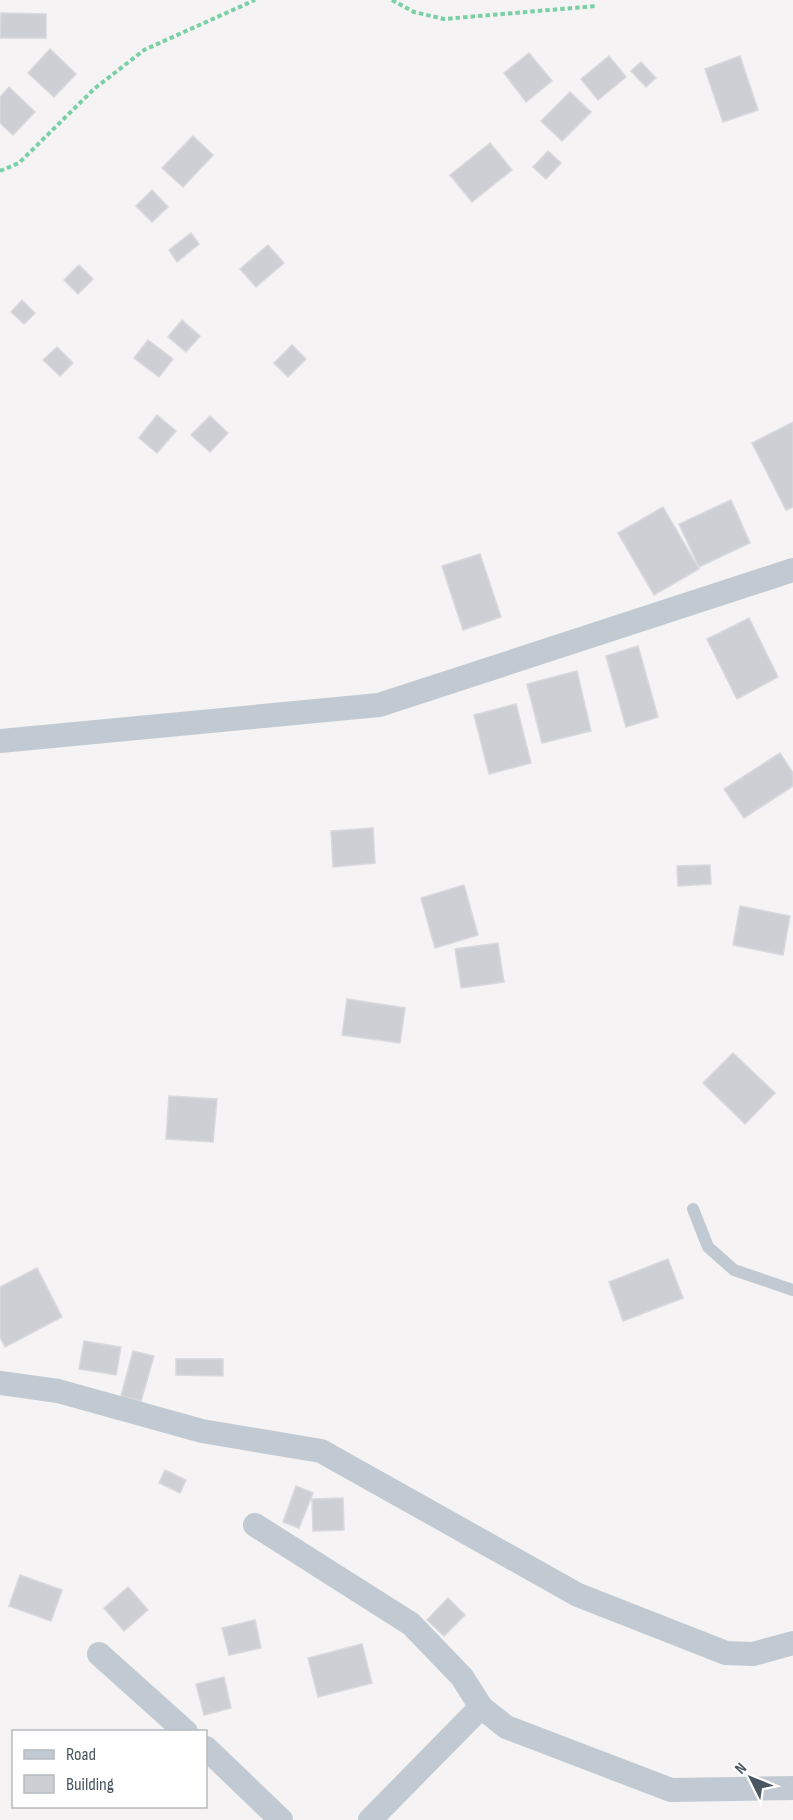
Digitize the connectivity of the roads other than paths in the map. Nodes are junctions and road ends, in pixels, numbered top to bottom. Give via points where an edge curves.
1 (793, 570) edge
2 (0, 741) edge
3 (693, 1209) dead end
4 (793, 1290) edge
5 (0, 1383) edge
6 (255, 1525) dead end
7 (793, 1643) edge
8 (99, 1654) dead end
9 (481, 1707) junction
10 (185, 1730) edge
11 (207, 1749) edge
12 (793, 1788) edge
13 (282, 1820) edge
14 (370, 1820) edge

1 - 2 street via 379,705
3 - 4 lane via 708,1248 734,1270
5 - 7 street via 58,1391 202,1431 321,1452 578,1595 726,1653 753,1654
6 - 9 street via 411,1624 462,1677
8 - 10 street
9 - 12 street via 506,1727 671,1790
9 - 14 street
11 - 13 street

